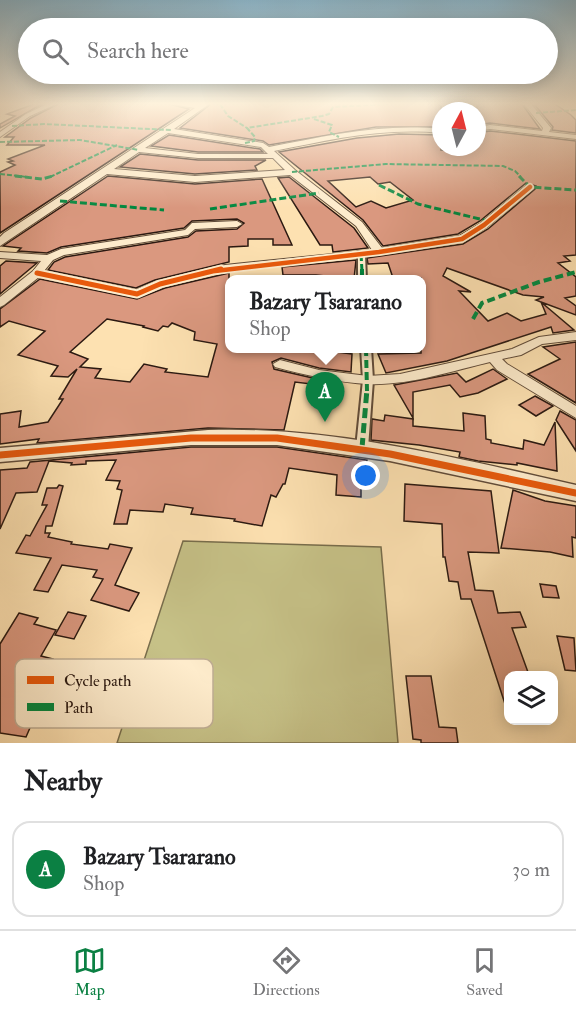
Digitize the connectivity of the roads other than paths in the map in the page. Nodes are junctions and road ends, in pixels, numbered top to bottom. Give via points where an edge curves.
1 (157, 139) edge
2 (221, 139) edge
3 (341, 139) edge
4 (139, 150) junction
5 (272, 152) junction
6 (105, 171) junction
7 (292, 172) junction
8 (530, 187) dead end
9 (237, 225) dead end
10 (0, 243) edge
11 (379, 252) junction
12 (361, 254) junction
13 (0, 255) edge
14 (49, 258) junction
15 (37, 273) junction
16 (362, 275) edge
17 (0, 303) edge
18 (575, 337) edge
19 (366, 353) edge
20 (494, 358) junction
21 (280, 364) dead end
22 (368, 380) junction
23 (576, 413) edge
24 (362, 448) junction
25 (0, 455) edge
26 (576, 493) edge

1 - 4 street
2 - 5 street via 263,145
3 - 5 street
4 - 5 street via 198,156
4 - 6 street
5 - 7 street
6 - 7 street via 195,178
6 - 10 street
7 - 11 street via 359,225
8 - 11 street via 462,239
9 - 14 street via 192,226 188,232 61,252
11 - 12 street
12 - 15 street via 225,268 160,284 137,294
12 - 16 street
13 - 14 street
14 - 15 street
15 - 17 street
18 - 20 street via 538,341
19 - 22 street
20 - 22 street via 400,378
20 - 23 street via 502,367
21 - 22 street via 318,374
22 - 24 street
24 - 25 street via 233,436
24 - 26 street

